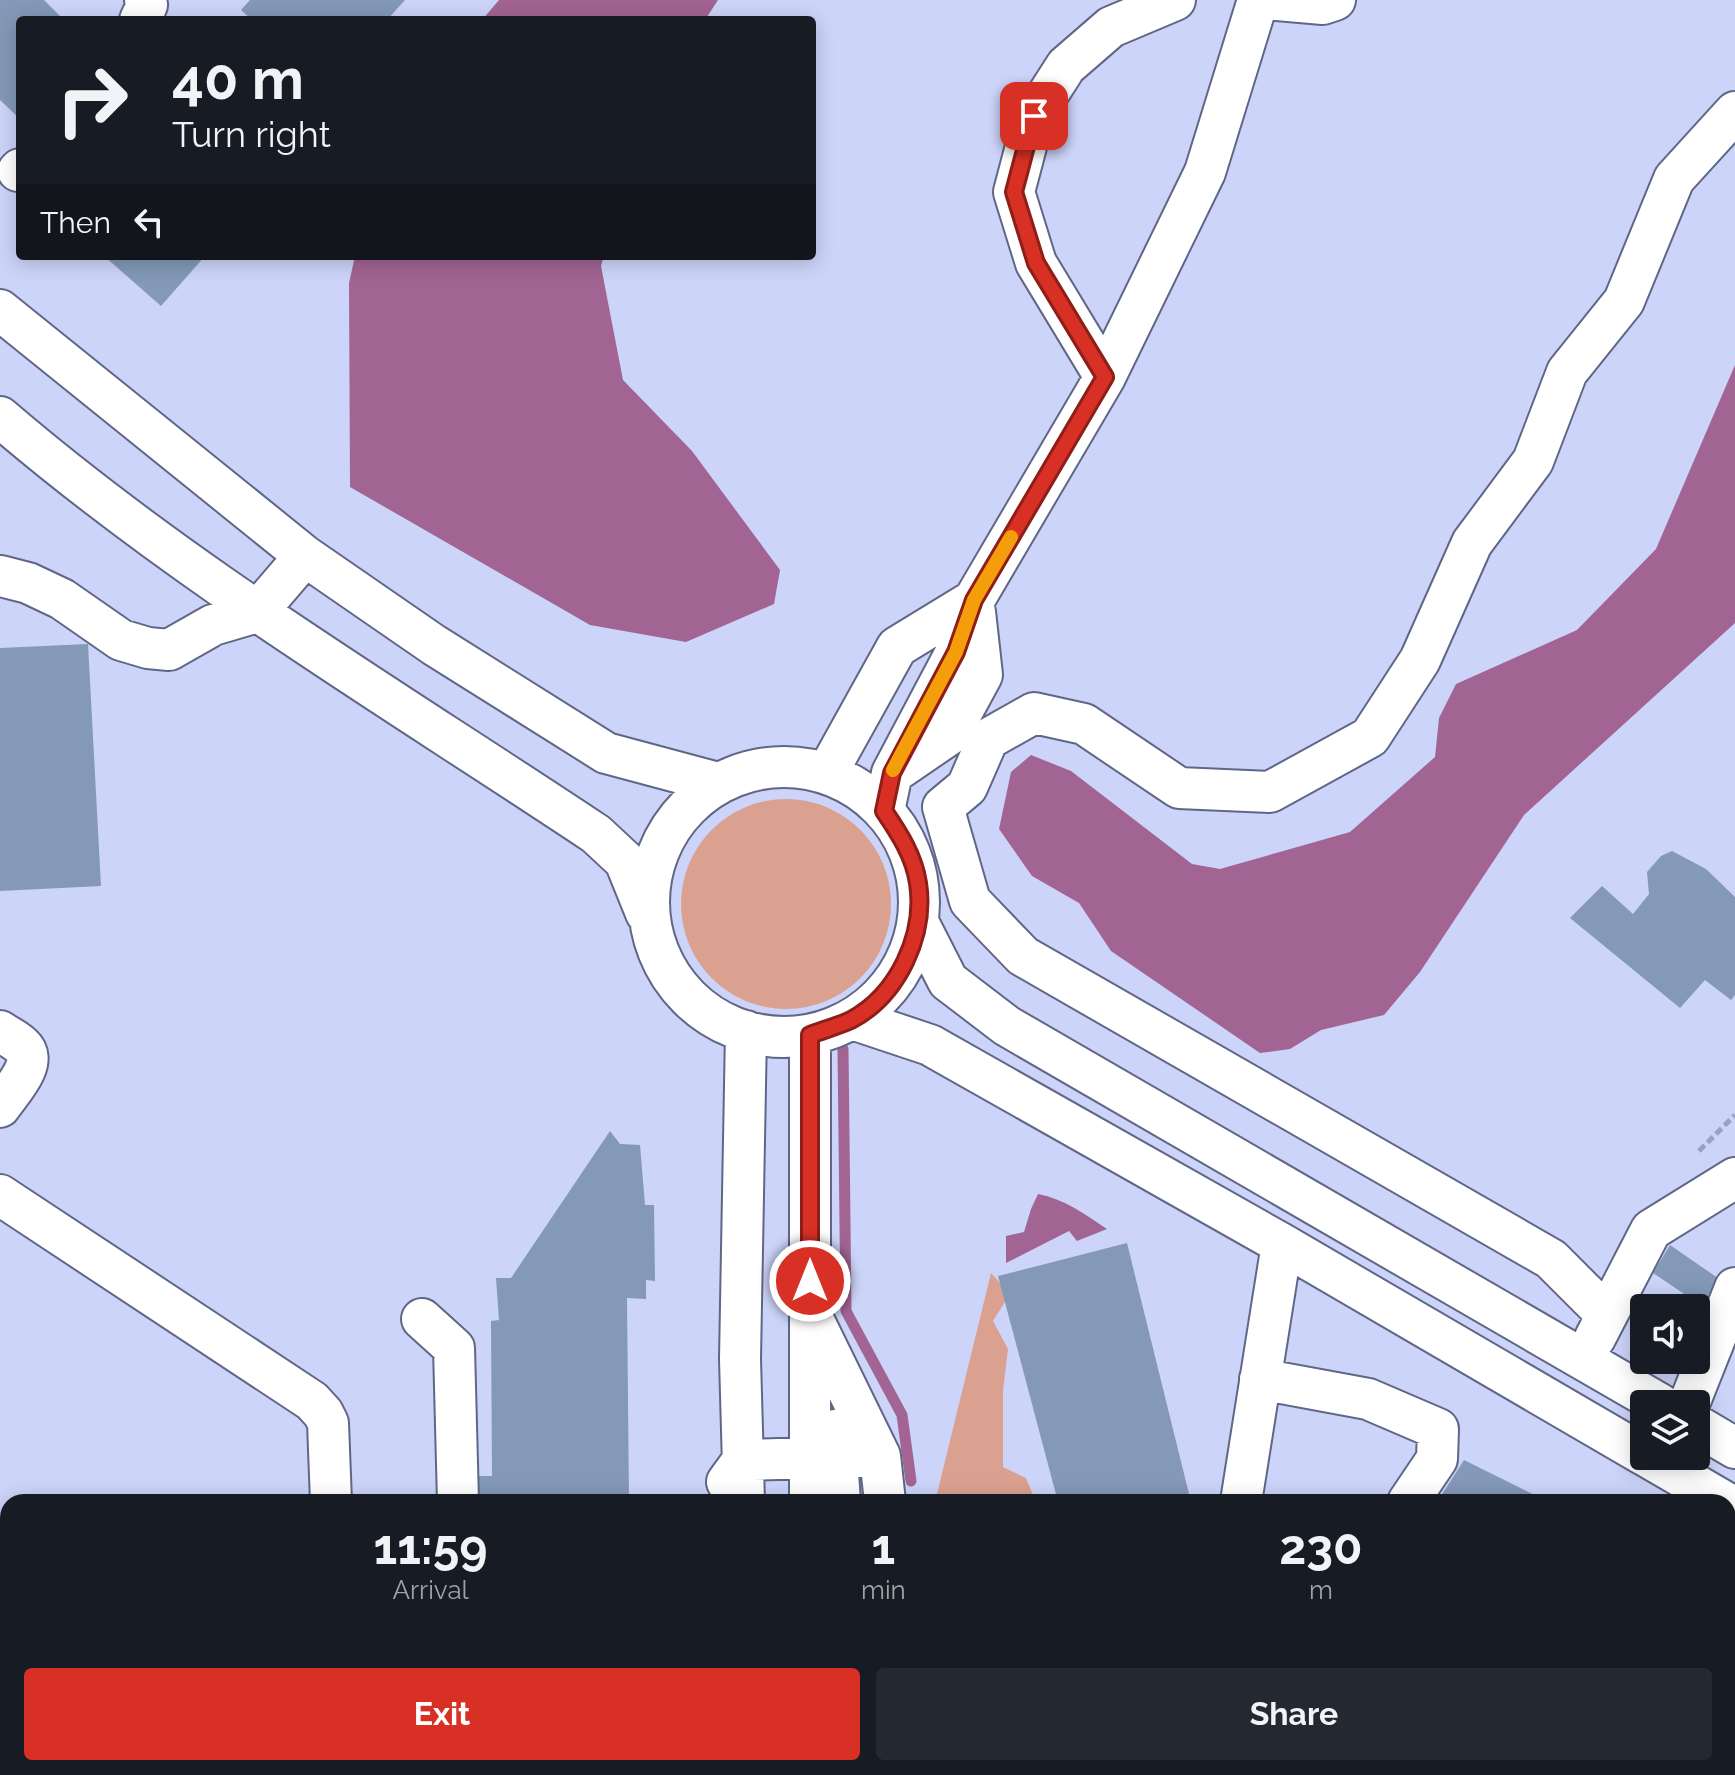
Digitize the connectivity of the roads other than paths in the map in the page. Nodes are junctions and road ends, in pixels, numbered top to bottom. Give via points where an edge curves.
1 (1175, 0) edge
2 (1258, 0) edge
3 (1277, 0) edge
4 (1335, 0) edge
5 (1735, 112) edge
6 (0, 310) edge
7 (1105, 377) junction
8 (0, 417) edge
9 (305, 556) junction
10 (0, 573) edge
11 (974, 600) junction
12 (257, 612) junction
13 (827, 773) junction
14 (718, 783) junction
15 (888, 792) junction
16 (918, 922) junction
17 (650, 923) junction
18 (852, 1019) junction
19 (0, 1031) edge
20 (746, 1031) junction
21 (810, 1035) junction
22 (0, 1107) edge
23 (1735, 1178) edge
24 (5, 1209) edge
25 (1282, 1244) junction
26 (1735, 1288) edge
27 (810, 1312) junction
28 (1607, 1315) junction
29 (422, 1319) dead end
30 (829, 1352) junction
31 (1584, 1360) junction
32 (1260, 1379) junction
33 (1636, 1390) edge
34 (1695, 1390) edge
35 (1568, 1410) junction
36 (1710, 1433) edge
37 (1630, 1445) edge
38 (1735, 1448) edge
39 (880, 1456) junction
40 (824, 1457) junction
41 (743, 1460) junction
42 (1673, 1470) edge
43 (331, 1494) edge
44 (458, 1494) edge
45 (720, 1494) edge
46 (744, 1494) edge
47 (812, 1494) edge
48 (837, 1494) edge
49 (884, 1494) edge
50 (1242, 1494) edge
51 (1413, 1494) edge
52 (1712, 1494) edge

1 - 7 street via 1111,27 1066,66 1034,116 1014,192 1036,263
2 - 7 street via 1205,172
3 - 4 street
5 - 28 street via 1674,179 1624,301 1567,372 1533,461 1472,543 1420,660 1370,737 1270,792 1179,788 1084,724 1034,713 988,739 967,787 943,807 970,901 1023,956 1551,1259
6 - 9 street
7 - 11 street
8 - 12 street via 53,463
9 - 12 street
9 - 14 street via 606,753
10 - 12 street via 62,599 121,640 148,648 169,650 213,625
11 - 13 street via 897,647
11 - 15 street via 982,675 950,734
12 - 17 street via 596,834 625,861
13 - 14 street via 790,766 753,769
13 - 15 street via 858,788
14 - 17 street via 685,808 662,842 650,882
15 - 16 street via 918,883
16 - 18 street via 906,961 884,995
16 - 31 street via 948,981 1007,1026
17 - 20 street via 676,983 707,1012
18 - 21 street
18 - 25 street via 930,1045
19 - 22 street via 29,1055
20 - 21 street
20 - 41 street
21 - 27 street
23 - 28 street via 1651,1230
24 - 43 street via 312,1401 328,1423
25 - 32 street
25 - 35 street
26 - 34 street
27 - 30 street
27 - 40 street
28 - 31 street
29 - 44 street via 454,1348
30 - 39 street
30 - 40 street
31 - 33 street
31 - 35 street
32 - 50 street
32 - 51 street via 1368,1399 1438,1429 1437,1459
35 - 37 street
36 - 38 street
39 - 40 street
39 - 49 street
40 - 41 street
40 - 47 street
40 - 48 street
41 - 45 street
41 - 46 street
42 - 52 street

